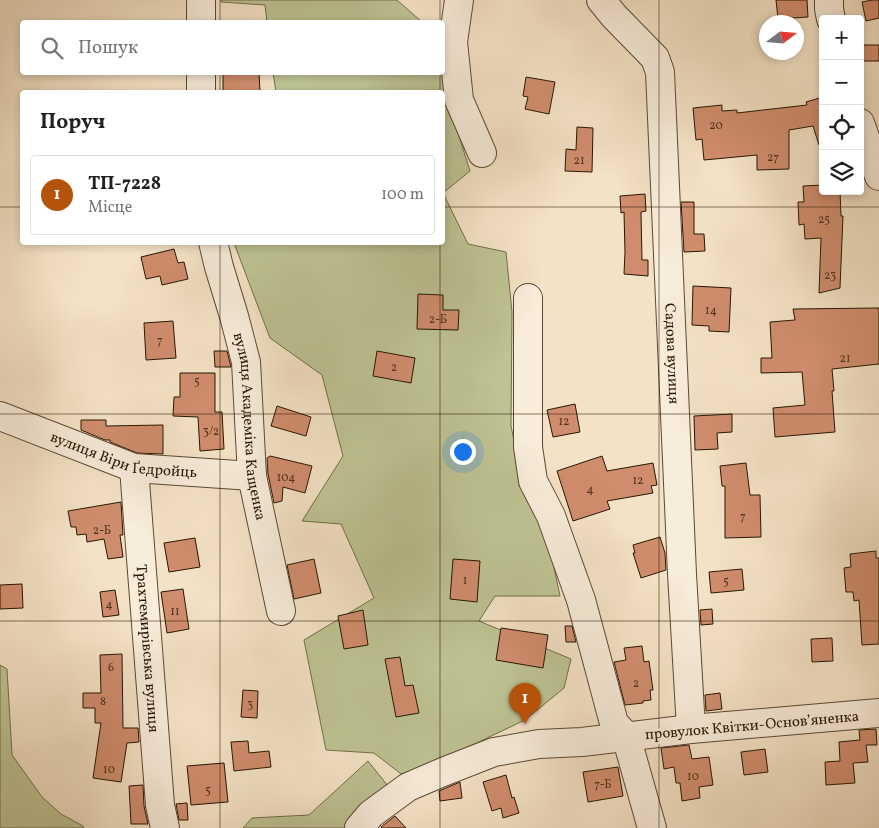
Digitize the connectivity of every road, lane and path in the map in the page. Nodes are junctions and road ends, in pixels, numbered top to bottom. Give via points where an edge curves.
1 (201, 0) edge
2 (459, 0) edge
3 (601, 0) edge
4 (829, 0) edge
5 (830, 15) edge
6 (201, 20) edge
7 (201, 75) edge
8 (201, 90) edge
9 (864, 134) edge
10 (482, 153) dead end
11 (879, 176) edge
12 (214, 245) edge
13 (528, 298) dead end
14 (0, 416) edge
15 (134, 468) junction
16 (252, 476) junction
17 (281, 611) dead end
18 (879, 713) edge
19 (691, 729) junction
20 (626, 736) junction
21 (165, 828) edge
22 (359, 828) edge
23 (652, 828) edge

1 - 6 street
2 - 10 street via 453,42 459,100
3 - 19 street, Садова вулиця via 655,58 660,72
4 - 5 street
7 - 8 street
9 - 11 street
12 - 16 street, вулиця Академіка Кащенка via 246,362
13 - 20 street, провулок Квітки-Основʼяненка via 528,447 533,481 550,516 581,600 614,723
14 - 15 street, вулиця Віри Ґедройць
15 - 16 street, вулиця Віри Ґедройць
15 - 21 street, Трахтемирівська вулиця via 160,805
16 - 17 street, вулиця Академіка Кащенка
18 - 19 street, провулок Квітки-Основʼяненка
19 - 20 street, провулок Квітки-Основʼяненка
20 - 22 street, провулок Квітки-Основʼяненка via 538,744 494,752 408,787 371,814
20 - 23 street, провулок Квітки-Основʼяненка

